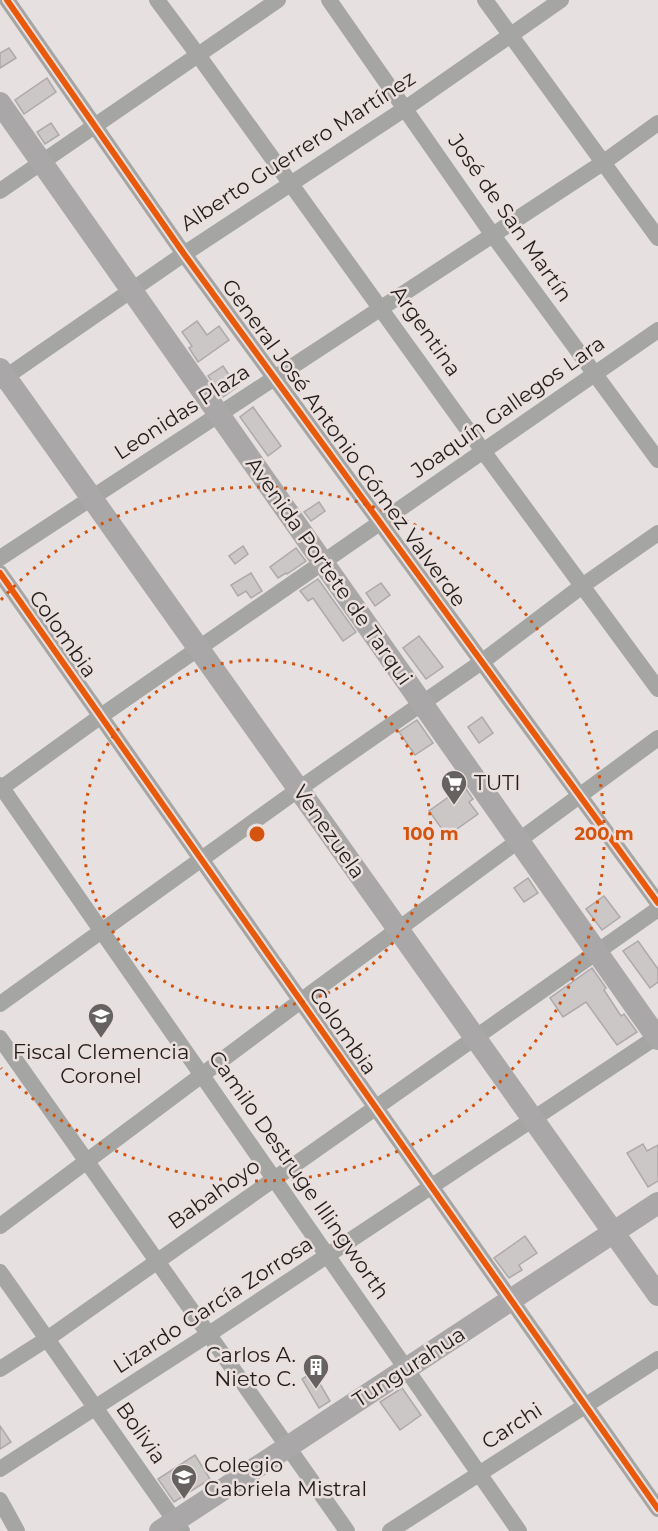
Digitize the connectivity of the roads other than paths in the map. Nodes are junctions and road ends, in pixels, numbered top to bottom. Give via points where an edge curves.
1 (7, 0) edge
2 (157, 0) edge
3 (278, 0) edge
4 (328, 0) edge
5 (485, 0) edge
6 (561, 0) edge
7 (511, 35) junction
8 (198, 55) junction
9 (0, 103) edge
10 (406, 108) junction
11 (658, 123) edge
12 (96, 126) junction
13 (604, 162) junction
14 (42, 163) junction
15 (290, 184) junction
16 (0, 191) edge
17 (492, 234) junction
18 (658, 238) edge
19 (184, 254) junction
20 (131, 290) junction
21 (381, 307) junction
22 (658, 330) edge
23 (595, 374) junction
24 (2, 375) edge
25 (275, 378) junction
26 (219, 414) junction
27 (483, 451) junction
28 (658, 460) edge
29 (93, 499) junction
30 (381, 521) junction
31 (658, 533) edge
32 (0, 558) edge
33 (323, 562) junction
34 (0, 573) edge
35 (582, 586) junction
36 (198, 648) junction
37 (483, 661) junction
38 (658, 689) edge
39 (422, 704) junction
40 (101, 716) junction
41 (658, 738) edge
42 (1, 788) edge
43 (299, 790) junction
44 (580, 795) junction
45 (519, 841) junction
46 (201, 859) junction
47 (658, 903) edge
48 (658, 909) edge
49 (398, 929) junction
50 (102, 932) junction
51 (597, 952) junction
52 (302, 1000) junction
53 (0, 1004) edge
54 (475, 1037) junction
55 (0, 1038) edge
56 (658, 1038) edge
57 (202, 1075) junction
58 (375, 1106) junction
59 (533, 1119) junction
60 (87, 1161) junction
61 (274, 1179) junction
62 (431, 1185) junction
63 (658, 1203) edge
64 (0, 1226) edge
65 (613, 1232) junction
66 (328, 1256) junction
67 (158, 1261) junction
68 (0, 1272) edge
69 (658, 1295) edge
70 (511, 1300) junction
71 (209, 1334) junction
72 (47, 1339) junction
73 (658, 1359) edge
74 (0, 1369) edge
75 (407, 1369) junction
76 (586, 1406) junction
77 (96, 1408) junction
78 (288, 1447) junction
79 (0, 1469) edge
80 (479, 1474) junction
81 (0, 1500) edge
82 (658, 1509) edge
83 (172, 1528) edge
84 (17, 1531) edge
85 (347, 1531) edge
86 (390, 1531) edge
87 (519, 1531) edge

1 - 12 street, General José Antonio Gómez Valverde
2 - 8 street, Argentina
3 - 8 street
4 - 10 street, José de San Martín
5 - 7 street
6 - 7 street, Alberto Guerrero Martínez
7 - 10 street, Alberto Guerrero Martínez
7 - 13 street
8 - 12 street
8 - 15 street, Argentina
9 - 14 main road, Avenida Portete de Tarqui
10 - 15 street, Alberto Guerrero Martínez
10 - 17 street, José de San Martín
11 - 13 street, Leonidas Plaza
12 - 14 street
12 - 19 street, General José Antonio Gómez Valverde
13 - 17 street, Leonidas Plaza
13 - 18 street
14 - 16 street
14 - 20 main road, Avenida Portete de Tarqui
15 - 19 street, Alberto Guerrero Martínez
15 - 21 street, Argentina
17 - 21 street, Leonidas Plaza
17 - 23 street, José de San Martín
19 - 20 street, Alberto Guerrero Martínez
19 - 25 street, General José Antonio Gómez Valverde
20 - 24 street, Alberto Guerrero Martínez
20 - 26 main road, Avenida Portete de Tarqui
21 - 25 street, Leonidas Plaza
21 - 27 street, Argentina
22 - 23 street, Joaquín Gallegos Lara
23 - 27 street, Joaquín Gallegos Lara
23 - 28 street, José de San Martín
24 - 29 main road, Venezuela
25 - 26 street, Leonidas Plaza
25 - 30 street, General José Antonio Gómez Valverde
26 - 29 street, Leonidas Plaza
26 - 33 main road, Avenida Portete de Tarqui
27 - 30 street, Joaquín Gallegos Lara
27 - 35 street, Argentina
29 - 32 street, Leonidas Plaza
29 - 36 main road, Venezuela
30 - 33 street, Joaquín Gallegos Lara
30 - 37 street, General José Antonio Gómez Valverde
31 - 35 street
33 - 36 street, Joaquín Gallegos Lara
33 - 39 main road, Avenida Portete de Tarqui
34 - 40 street, Colombia
35 - 37 street
35 - 38 street, Argentina
36 - 40 street, Joaquín Gallegos Lara
36 - 43 main road, Venezuela
37 - 39 street
37 - 44 street, General José Antonio Gómez Valverde
39 - 43 street
39 - 45 main road, Avenida Portete de Tarqui
40 - 42 street, Joaquín Gallegos Lara
40 - 46 street, Colombia
41 - 44 street
42 - 50 street, Camilo Destruge Illingworth
43 - 46 street
43 - 49 main road, Venezuela
44 - 45 street
44 - 47 street, General José Antonio Gómez Valverde
45 - 49 street
45 - 51 main road, Avenida Portete de Tarqui
46 - 50 street
46 - 52 street, Colombia
48 - 51 street, Babahoyo
49 - 52 street
49 - 54 main road, Venezuela
50 - 53 street
50 - 57 street, Camilo Destruge Illingworth
51 - 54 street, Babahoyo
51 - 56 main road, Avenida Portete de Tarqui
52 - 57 street
52 - 58 street, Colombia
54 - 58 street, Babahoyo
54 - 59 main road, Venezuela
55 - 60 street
56 - 59 street, Lizardo García Zorrosa
57 - 60 street
57 - 61 street, Camilo Destruge Illingworth
58 - 61 street, Babahoyo
58 - 62 street, Colombia
59 - 62 street, Lizardo García Zorrosa
59 - 65 main road, Venezuela
60 - 64 street
60 - 67 street
61 - 66 street, Camilo Destruge Illingworth
61 - 67 street, Babahoyo
62 - 66 street, Lizardo García Zorrosa
62 - 70 street, Colombia
63 - 65 main road, Tungurahua
65 - 69 main road, Venezuela
65 - 70 main road, Tungurahua
66 - 71 street, Lizardo García Zorrosa
66 - 75 street, Camilo Destruge Illingworth
67 - 71 street
67 - 72 street, Babahoyo
68 - 72 street, Bolivia
70 - 75 main road, Tungurahua
70 - 76 street, Colombia
71 - 77 street, Lizardo García Zorrosa
71 - 78 street
72 - 74 street, Babahoyo
72 - 77 street, Bolivia
73 - 76 street, Carchi
75 - 78 main road, Tungurahua
75 - 80 street, Camilo Destruge Illingworth
76 - 80 street, Carchi
76 - 82 street, Colombia
77 - 79 street, Lizardo García Zorrosa
77 - 83 street, Bolivia
78 - 83 main road, Tungurahua
78 - 85 street
80 - 86 street, Carchi
80 - 87 street, Camilo Destruge Illingworth
81 - 84 street

